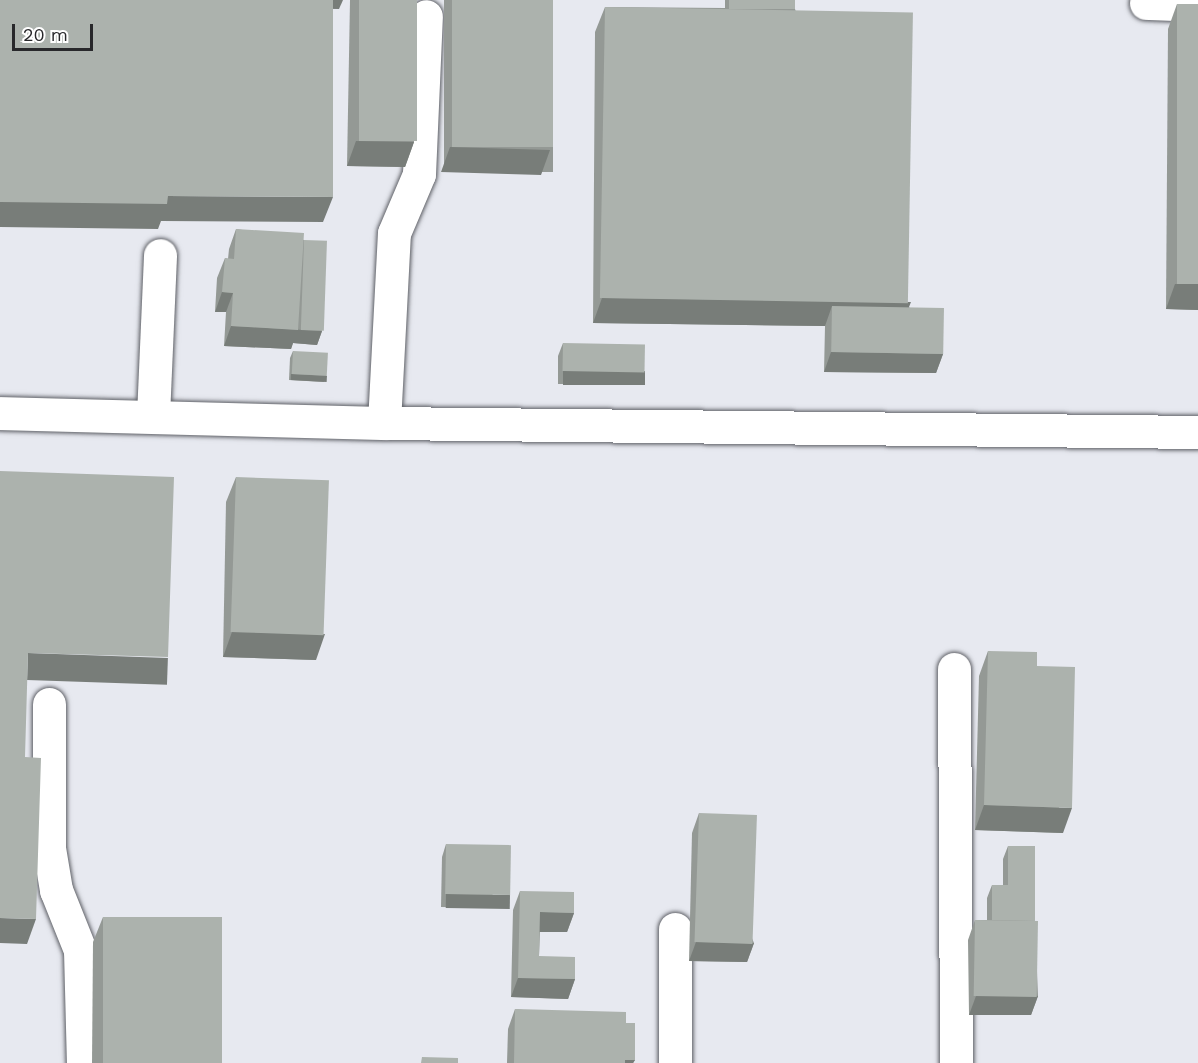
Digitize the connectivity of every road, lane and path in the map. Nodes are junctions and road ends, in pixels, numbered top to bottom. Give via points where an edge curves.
1 (1146, 3) dead end
2 (1198, 6) edge
3 (426, 16) dead end
4 (160, 255) dead end
5 (0, 413) edge
6 (153, 416) junction
7 (384, 423) junction
8 (1198, 432) edge
9 (954, 669) dead end
10 (49, 704) dead end
11 (675, 929) dead end
12 (83, 1063) edge
13 (675, 1063) edge
14 (956, 1063) edge

1 - 2 lane
3 - 7 lane via 419,174 394,233
4 - 6 lane
5 - 6 lane
6 - 7 lane
7 - 8 lane
9 - 14 lane
10 - 12 lane via 50,848 56,890 80,950
11 - 13 lane

